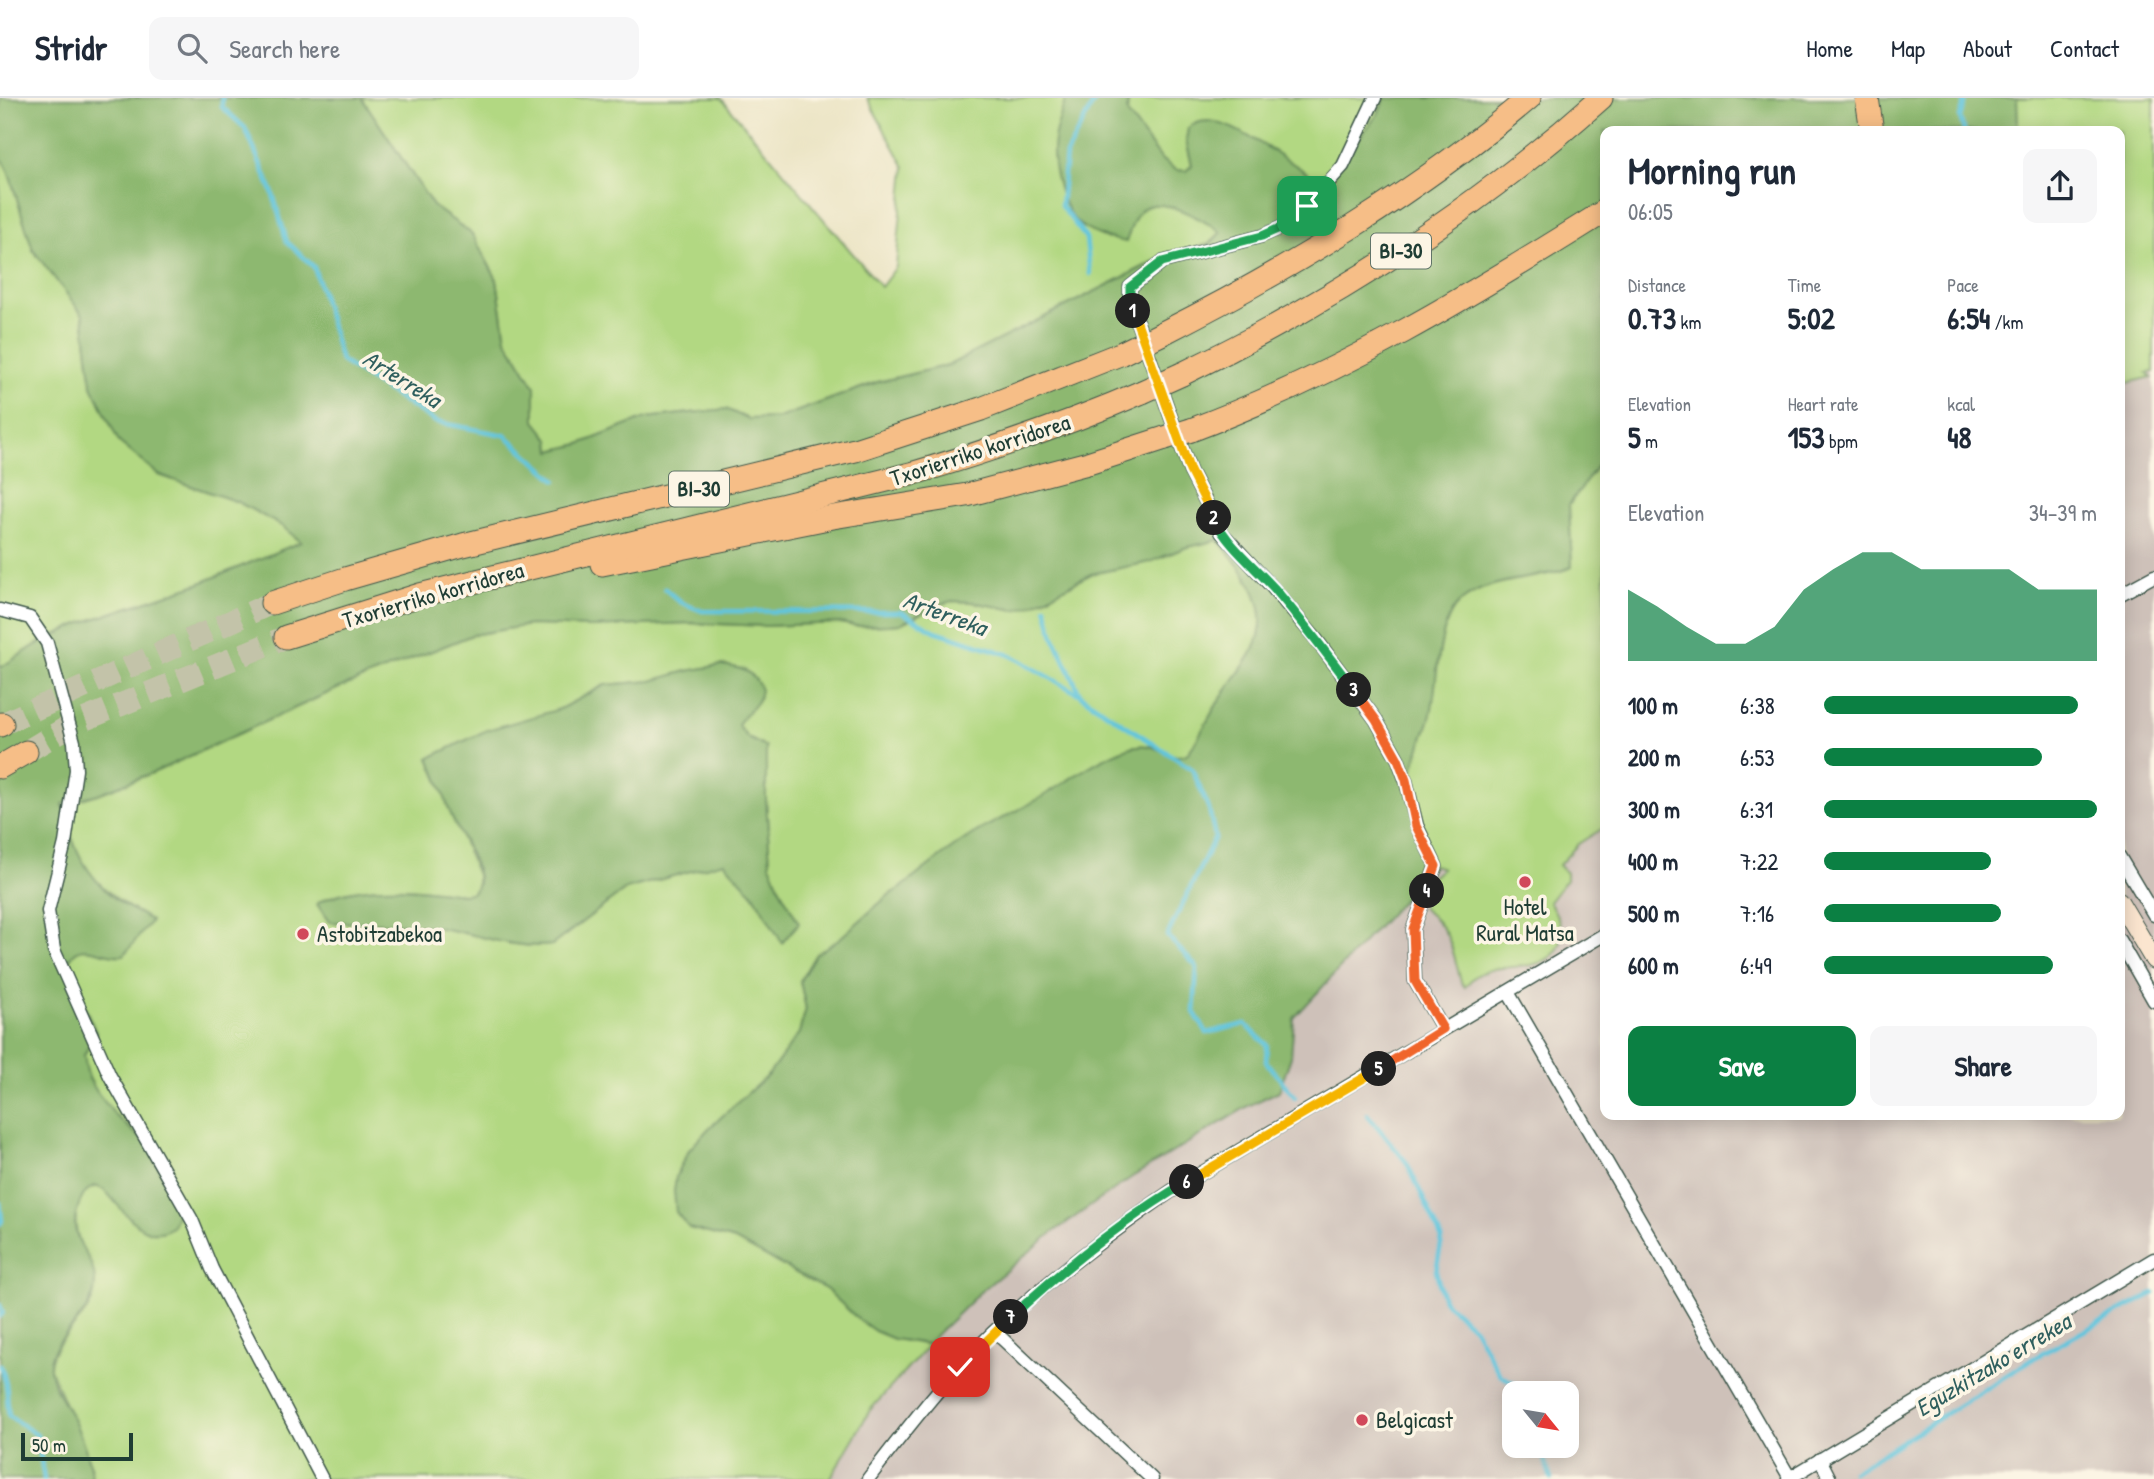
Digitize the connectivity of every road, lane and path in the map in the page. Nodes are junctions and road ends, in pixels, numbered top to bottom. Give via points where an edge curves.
1 (1375, 98) edge
2 (1529, 98) edge
3 (1601, 98) edge
4 (1867, 98) edge
5 (1884, 98) edge
6 (1871, 126) edge
7 (1881, 126) edge
8 (1600, 214) edge
9 (2154, 576) edge
10 (2125, 592) edge
11 (420, 595) junction
12 (272, 603) tunnel mouth
13 (0, 610) edge
14 (286, 637) tunnel mouth
15 (26, 752) tunnel mouth
16 (0, 766) edge
17 (2125, 866) edge
18 (2125, 911) edge
19 (2154, 915) edge
20 (1600, 937) edge
21 (2125, 950) edge
22 (2154, 960) edge
23 (1508, 992) junction
24 (2154, 1001) edge
25 (1443, 1029) junction
26 (2154, 1259) edge
27 (995, 1332) junction
28 (1820, 1459) junction
29 (1789, 1478) edge
30 (322, 1479) edge
31 (868, 1479) edge
32 (1152, 1479) edge
33 (1830, 1479) edge

1 - 25 street via 1343,166 1282,227 1162,262 1130,287 1130,302 1190,471 1222,533 1316,639 1376,720 1398,759 1416,826 1436,866 1413,929 1415,981
2 - 12 highway, Txorierriko korridorea / BI-30, bridge via 1421,181 1328,243 1120,354 969,414 855,450 463,545
3 - 11 highway, Txorierriko korridorea / BI-30, bridge via 1480,197 1409,246 1273,328 1142,392 1020,440 911,474
4 - 6 highway
5 - 7 highway
8 - 11 highway, bridge via 1386,342 1281,393 1101,459 967,495 833,517 458,593
9 - 10 street
11 - 14 highway, Txorierriko korridorea / BI-30
13 - 30 street via 30,618 47,643 74,742 76,770 65,843 48,911 54,950 110,1076 192,1220 212,1269
15 - 16 highway
17 - 19 street
18 - 22 street
20 - 23 street
21 - 24 street
23 - 25 street
23 - 29 street
25 - 27 street via 1173,1190 1106,1237
26 - 28 street
27 - 31 street via 960,1367
27 - 32 street
28 - 29 street
28 - 33 street

